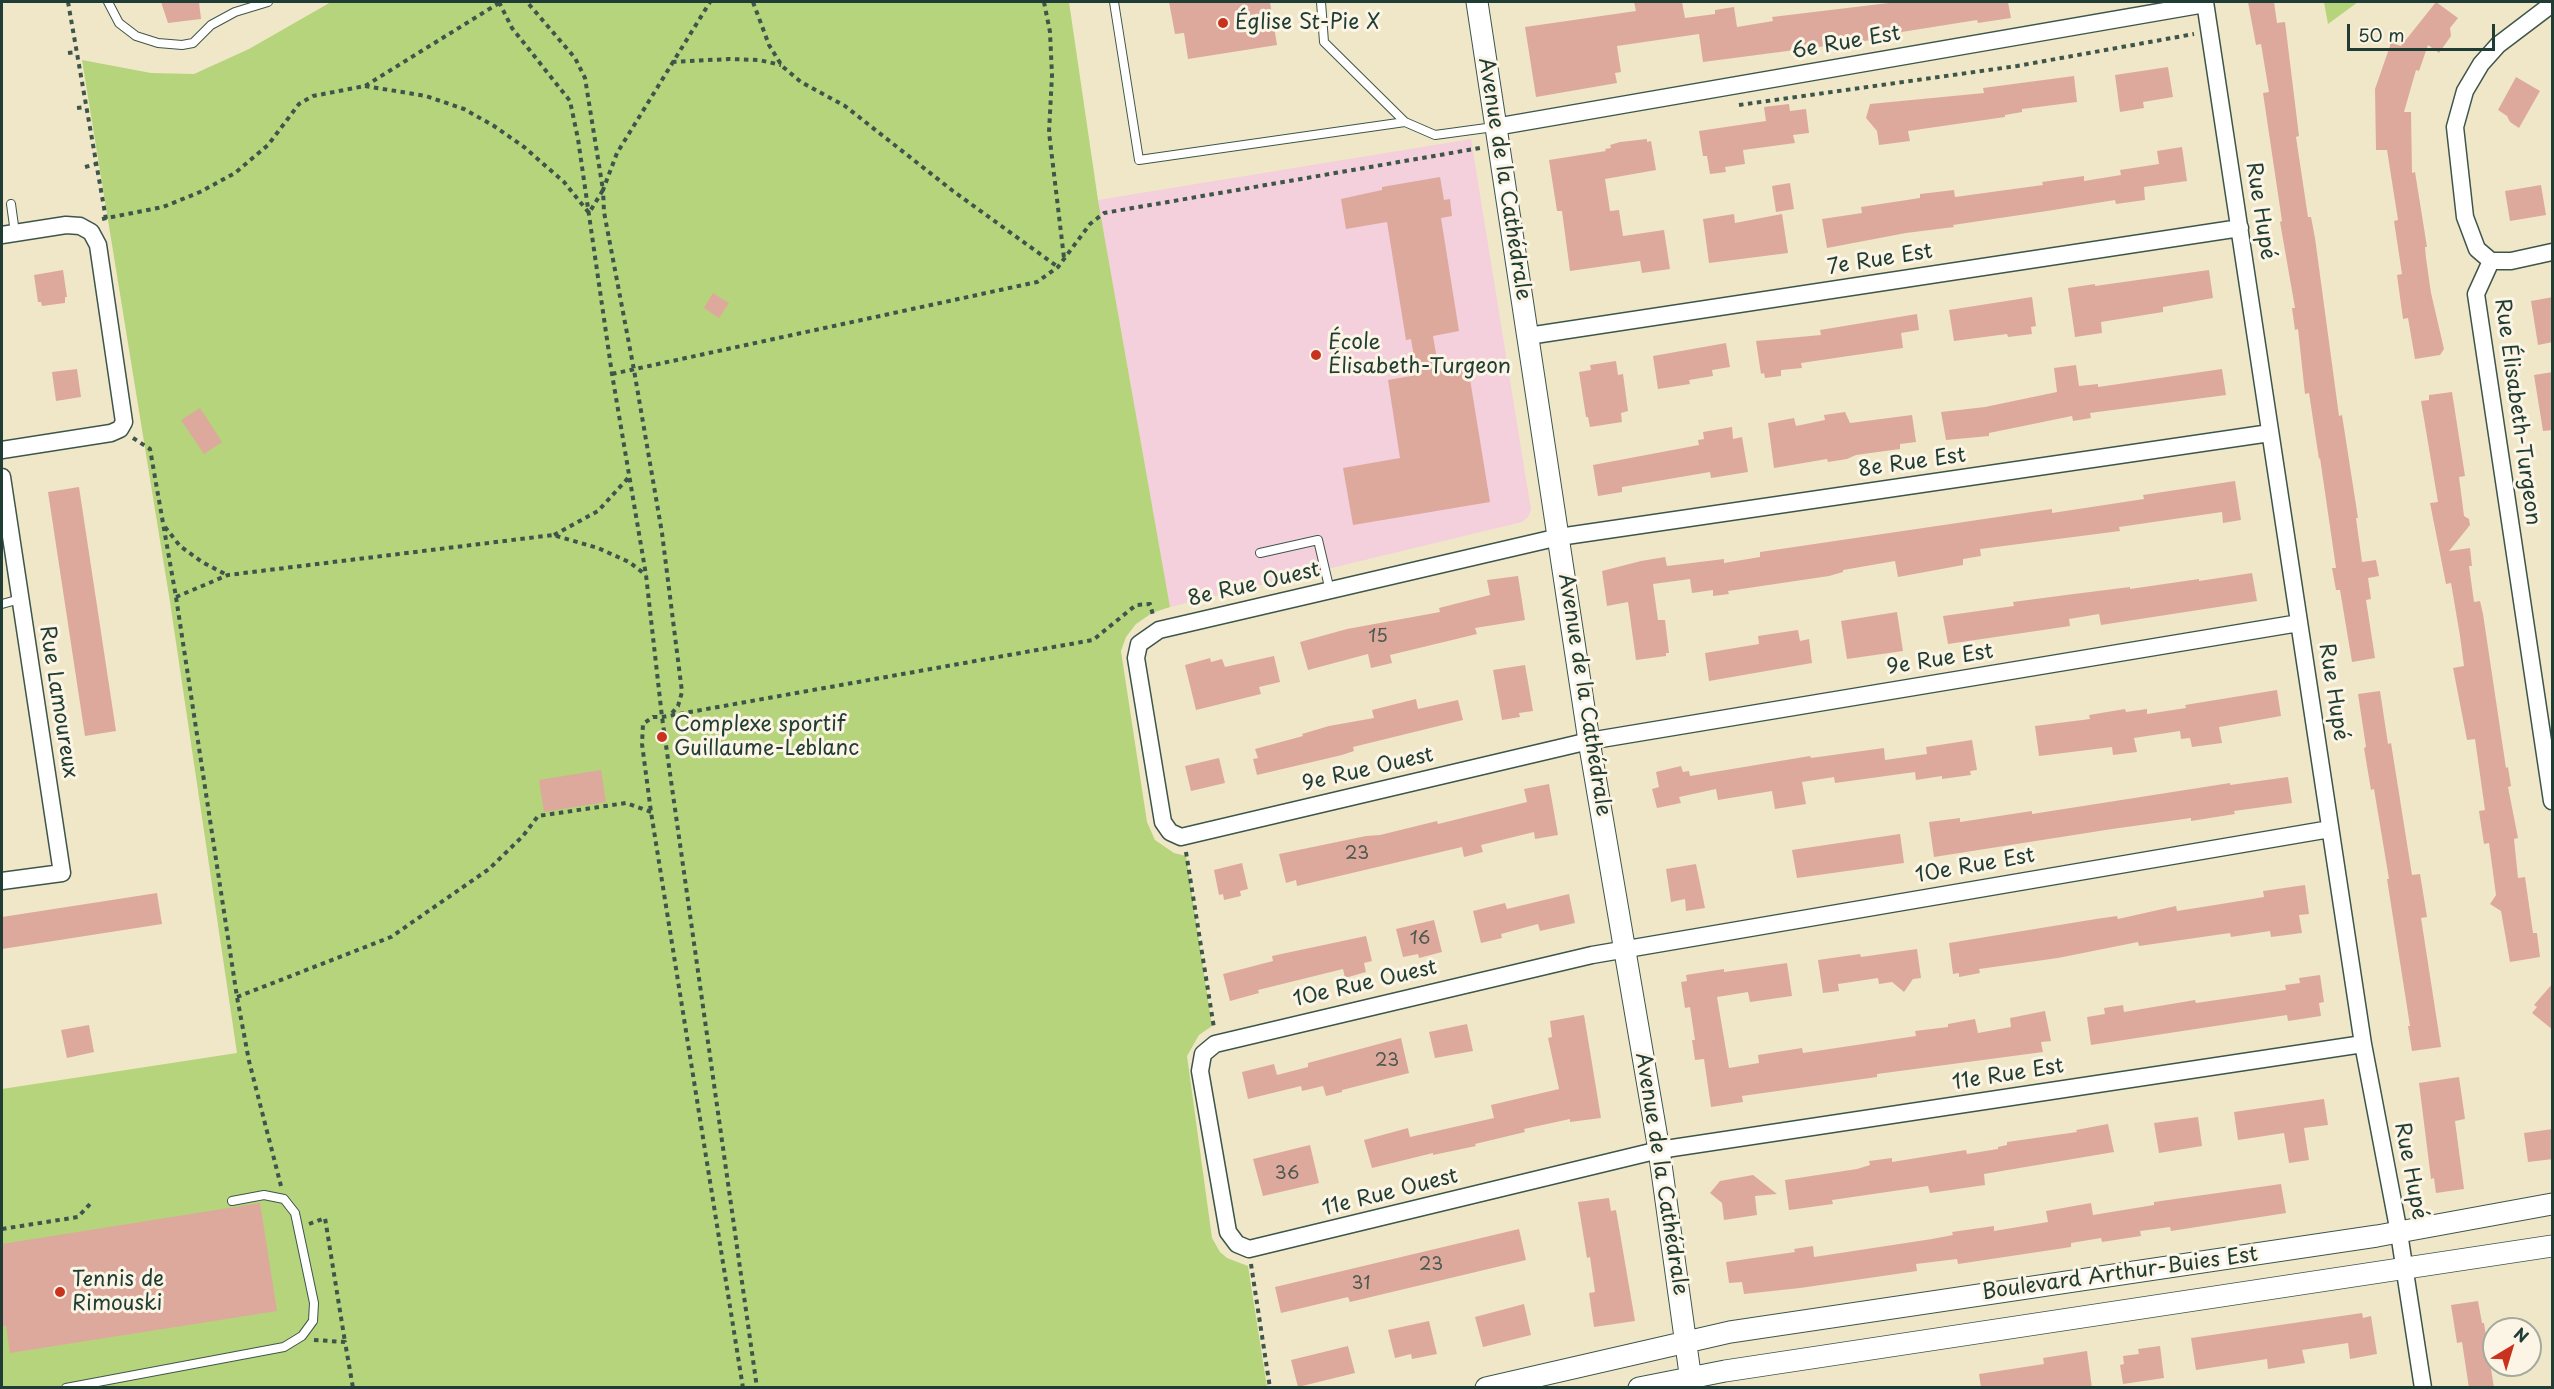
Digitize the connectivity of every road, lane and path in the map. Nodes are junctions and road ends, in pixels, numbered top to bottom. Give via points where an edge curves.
1 (68, 2) edge
2 (108, 2) edge
3 (268, 2) edge
4 (499, 2) edge
5 (527, 2) edge
6 (710, 2) edge
7 (753, 2) edge
8 (1044, 2) edge
9 (1114, 2) edge
10 (1321, 2) edge
11 (1477, 2) edge
12 (2205, 3) edge
13 (2553, 4) edge
14 (2210, 31) junction
15 (77, 52) junction
16 (68, 53) dead end
17 (671, 62) junction
18 (782, 66) junction
19 (365, 86) junction
20 (1731, 106) dead end
21 (86, 107) junction
22 (77, 108) dead end
23 (1405, 122) junction
24 (1496, 136) junction
25 (96, 164) junction
26 (85, 167) dead end
27 (603, 190) junction
28 (11, 204) dead end
29 (589, 213) junction
30 (106, 219) junction
31 (2240, 228) junction
32 (86, 229) junction
33 (8, 234) edge
34 (2553, 252) edge
35 (1064, 259) junction
36 (2491, 261) junction
37 (1058, 267) junction
38 (1528, 336) junction
39 (634, 370) junction
40 (612, 374) junction
41 (120, 429) junction
42 (2270, 433) junction
43 (2, 450) edge
44 (2, 477) edge
45 (629, 477) junction
46 (164, 526) junction
47 (553, 535) junction
48 (1559, 537) junction
49 (1260, 553) dead end
50 (228, 575) junction
51 (646, 575) junction
52 (1330, 591) junction
53 (176, 597) junction
54 (20, 599) junction
55 (2, 604) edge
56 (2299, 623) junction
57 (1159, 630) junction
58 (672, 714) junction
59 (662, 717) junction
60 (1589, 741) junction
61 (2549, 756) edge
62 (2553, 801) edge
63 (651, 812) junction
64 (2330, 829) junction
65 (1181, 837) junction
66 (2, 881) edge
67 (1626, 948) junction
68 (237, 997) junction
69 (1215, 1044) junction
70 (2363, 1044) junction
71 (1659, 1150) junction
72 (284, 1199) junction
73 (232, 1201) dead end
74 (90, 1204) dead end
75 (2553, 1204) edge
76 (325, 1218) dead end
77 (2, 1229) edge
78 (2399, 1233) junction
79 (2553, 1245) edge
80 (1249, 1249) junction
81 (2405, 1268) junction
82 (302, 1335) junction
83 (1686, 1340) junction
84 (345, 1342) junction
85 (1691, 1382) edge
86 (66, 1388) edge
87 (353, 1388) edge
88 (743, 1388) edge
89 (757, 1388) edge
90 (1270, 1388) edge
91 (1486, 1388) edge
92 (1639, 1388) edge
93 (2423, 1388) edge

1 - 15 path
2 - 3 lane via 119,23 136,36 182,45 193,43 211,25 235,12
4 - 19 path
4 - 29 path via 512,28 570,101
5 - 27 path via 575,58 585,78
6 - 17 path
7 - 18 path via 769,45
8 - 35 path via 1052,75 1049,132
9 - 23 lane via 1139,160
10 - 23 lane via 1324,42
11 - 24 street, Avenue de la Cathédrale
12 - 14 street, Rue Hupé
12 - 24 street, 6e Rue Est
13 - 36 street via 2498,45 2481,64 2465,91 2455,127 2465,217 2477,249
14 - 20 path via 2017,66
14 - 31 street, Rue Hupé
15 - 16 path
15 - 21 path
17 - 18 path via 759,60
17 - 27 path via 617,153
18 - 37 path via 801,82 845,106
19 - 29 path via 426,96 464,109 494,126 564,182
19 - 30 path via 313,96 299,104 253,160 200,192 163,207
21 - 22 path
21 - 25 path
23 - 24 lane via 1435,135
24 - 35 path via 1104,213 1090,224
24 - 38 street, Avenue de la Cathédrale
25 - 26 path
25 - 30 path
27 - 29 path
27 - 39 path
28 - 33 lane
29 - 40 path
30 - 32 path via 97,220
31 - 38 street, 7e Rue Est
31 - 42 street, Rue Hupé
32 - 33 street via 66,225
32 - 41 street via 98,244 124,414
34 - 36 street
35 - 37 path
36 - 61 street, Rue Élisabeth-Turgeon via 2476,294
37 - 39 path via 1037,282
38 - 48 street, Avenue de la Cathédrale
39 - 40 path
39 - 58 path via 662,533 682,692
40 - 45 path
41 - 43 street
41 - 46 path via 150,449
42 - 48 street, 8e Rue Est
42 - 56 street, Rue Hupé
44 - 54 street, Rue Lamoureux
45 - 47 path via 598,511
45 - 51 path
46 - 50 path via 180,546
46 - 53 path
47 - 50 path
47 - 51 path via 598,548
48 - 52 street, 8e Rue Ouest
48 - 60 street, Avenue de la Cathédrale
49 - 52 lane via 1318,540
50 - 53 path
51 - 59 path
52 - 57 street, 8e Rue Ouest
53 - 68 path
54 - 55 lane
54 - 66 street, Rue Lamoureux via 62,873
56 - 60 street, 9e Rue Est
56 - 64 street, Rue Hupé
57 - 58 path via 1150,604 1136,604 1093,640
57 - 65 street, 8e Rue Ouest via 1139,644 1136,653 1163,822 1170,832
58 - 59 path
59 - 63 path via 643,723
59 - 89 path
60 - 65 street, 9e Rue Ouest
60 - 67 street, Avenue de la Cathédrale
61 - 62 street, Rue Élisabeth-Turgeon
63 - 68 path via 626,803 538,816 489,869 391,937
63 - 88 path
64 - 67 street, 10e Rue Est
64 - 70 street, Rue Hupé
65 - 69 path via 1188,857
67 - 69 street, 10e Rue Ouest
67 - 71 street, Avenue de la Cathédrale
68 - 72 path
69 - 80 street via 1203,1054 1200,1071 1211,1140 1228,1232 1237,1244
70 - 71 street, 11e Rue Est
70 - 78 street, Rue Hupé
71 - 80 street, 11e Rue Ouest
71 - 83 street, Avenue de la Cathédrale
72 - 73 lane via 264,1195
72 - 82 lane via 295,1213 314,1303 313,1321
74 - 77 path via 78,1217
75 - 78 street, Boulevard Arthur-Buies Est
76 - 84 path
78 - 81 street, Rue Hupé
78 - 83 street, Boulevard Arthur-Buies Est
79 - 81 street, Boulevard Arthur-Buies Est
80 - 90 path
81 - 85 street, Boulevard Arthur-Buies Est
81 - 93 street, Rue Hupé
82 - 84 path via 318,1342
82 - 86 lane via 284,1347
83 - 85 street, Avenue de la Cathédrale
83 - 91 street, Boulevard Arthur-Buies Est
84 - 87 path
85 - 92 street, Boulevard Arthur-Buies Est

